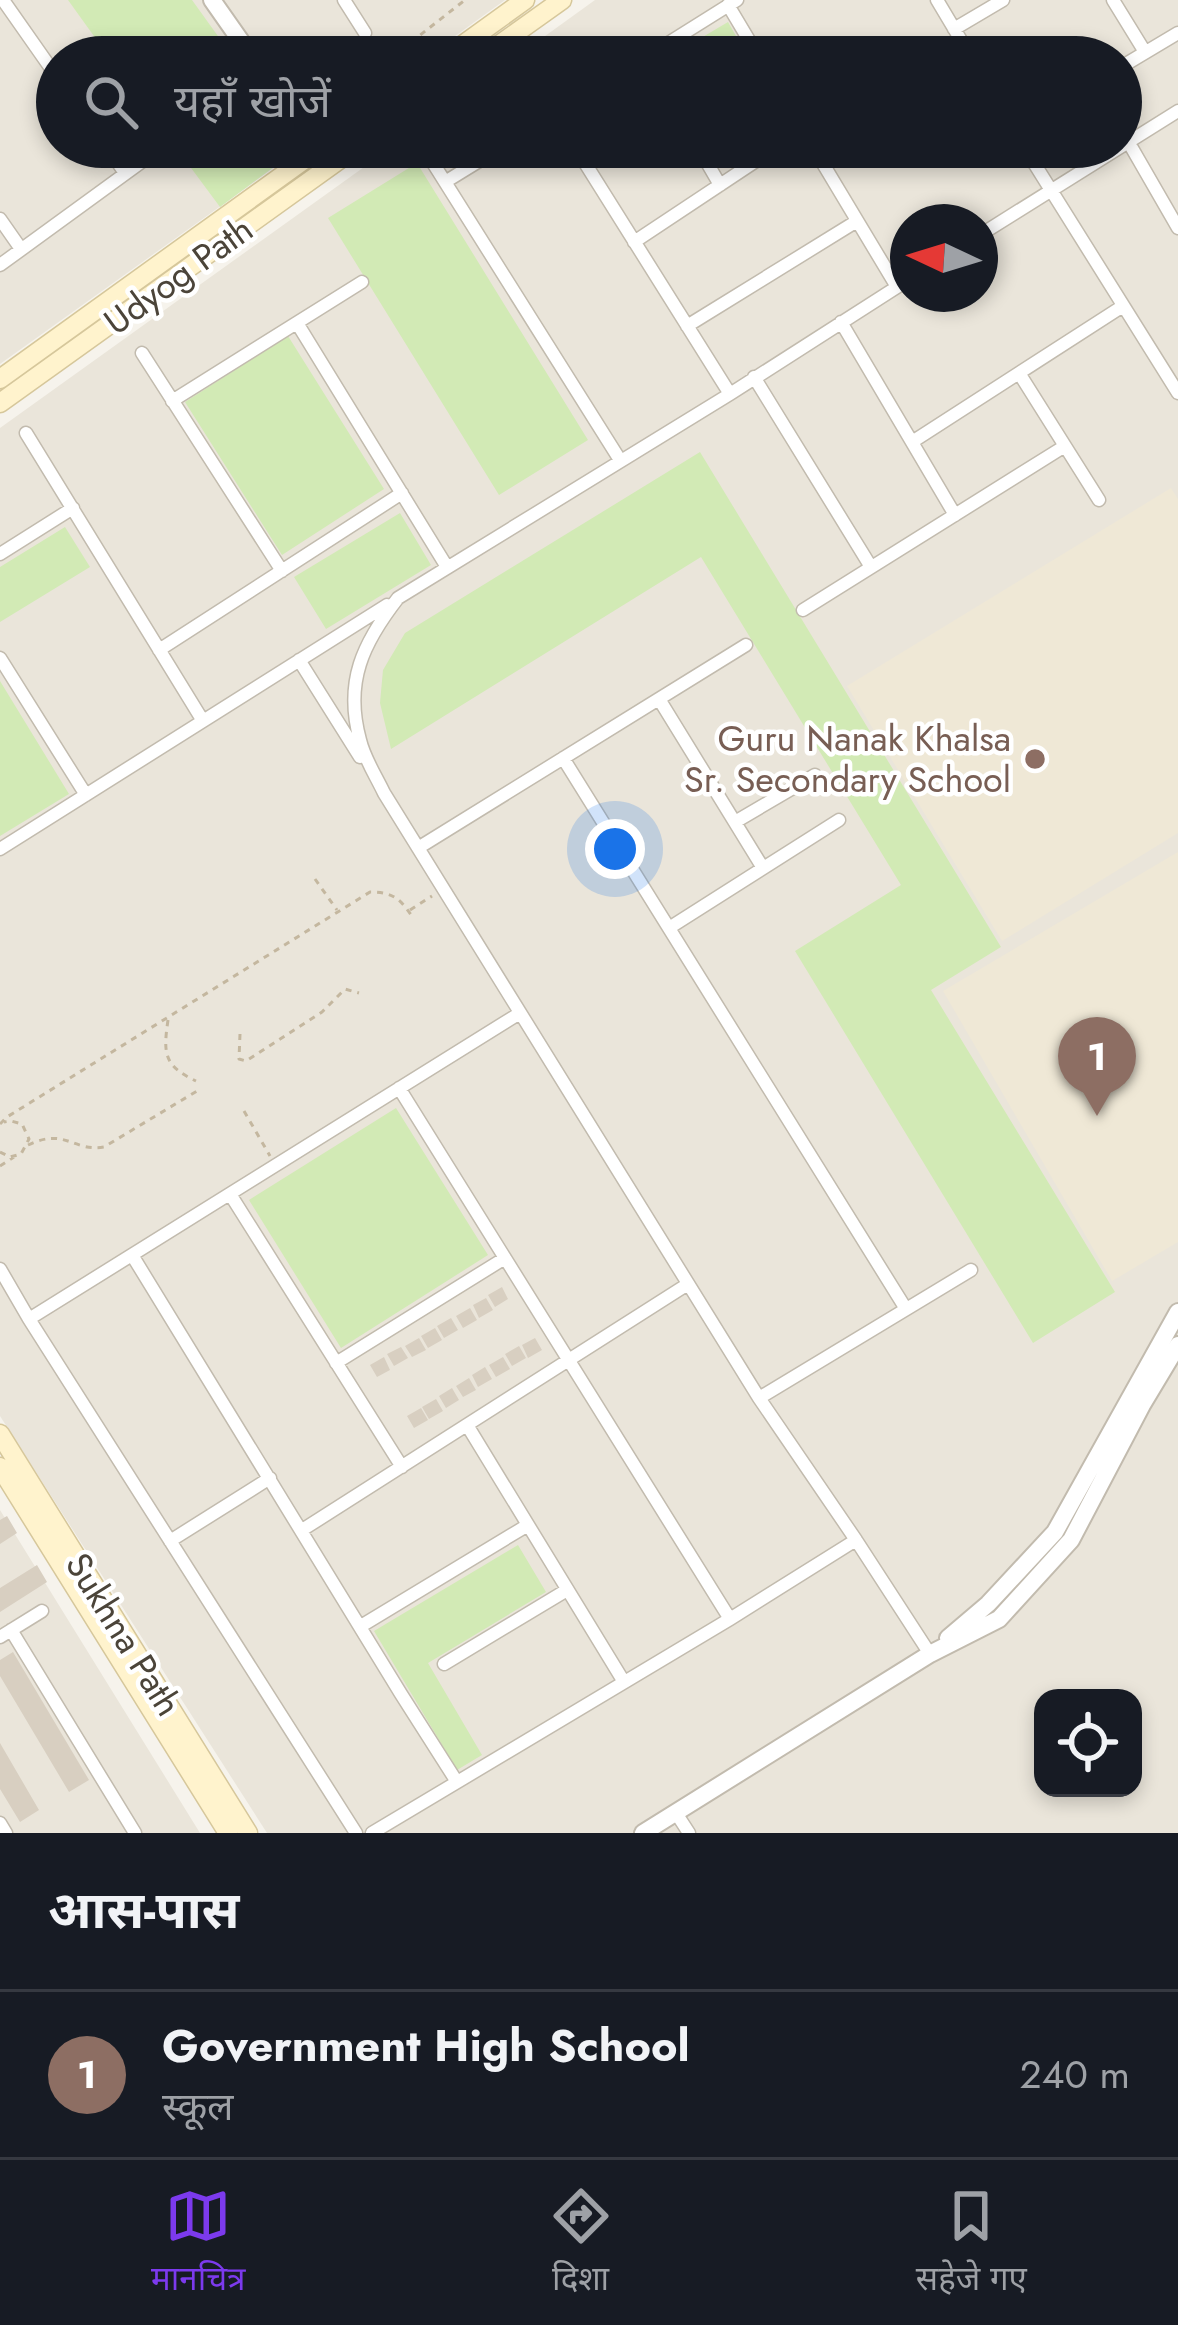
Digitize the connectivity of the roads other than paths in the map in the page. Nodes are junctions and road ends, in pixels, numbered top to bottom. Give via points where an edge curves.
1 (3, 0) edge
2 (212, 0) edge
3 (344, 0) edge
4 (525, 0) edge
5 (562, 0) edge
6 (937, 0) edge
7 (1003, 0) edge
8 (1113, 0) edge
9 (733, 3) edge
10 (955, 29) junction
11 (365, 33) dead end
12 (1178, 33) edge
13 (237, 36) edge
14 (475, 36) edge
15 (511, 36) edge
16 (680, 36) edge
17 (749, 36) edge
18 (959, 36) edge
19 (1135, 36) edge
20 (36, 47) edge
21 (1142, 47) edge
22 (1145, 52) junction
23 (1142, 54) edge
24 (1178, 111) edge
25 (1142, 135) edge
26 (1142, 164) edge
27 (122, 168) edge
28 (132, 168) edge
29 (291, 168) edge
30 (328, 168) edge
31 (436, 168) edge
32 (468, 168) edge
33 (588, 168) edge
34 (710, 168) edge
35 (746, 168) edge
36 (825, 168) edge
37 (1037, 168) edge
38 (1088, 168) edge
39 (125, 173) junction
40 (445, 182) junction
41 (720, 185) junction
42 (1051, 191) junction
43 (0, 219) edge
44 (1176, 219) edge
45 (857, 221) junction
46 (998, 224) edge
47 (634, 242) junction
48 (21, 249) junction
49 (0, 265) edge
50 (890, 266) edge
51 (362, 282) dead end
52 (890, 292) edge
53 (1124, 306) junction
54 (841, 322) junction
55 (297, 323) junction
56 (687, 326) junction
57 (142, 352) dead end
58 (1019, 374) junction
59 (754, 376) junction
60 (0, 380) edge
61 (1176, 384) edge
62 (730, 394) junction
63 (172, 401) junction
64 (0, 403) edge
65 (26, 433) dead end
66 (912, 442) junction
67 (1065, 446) junction
68 (620, 460) junction
69 (402, 493) junction
70 (1099, 500) dead end
71 (73, 508) junction
72 (955, 514) junction
73 (0, 554) edge
74 (447, 567) junction
75 (871, 567) junction
76 (282, 571) junction
77 (398, 598) junction
78 (803, 610) dead end
79 (746, 646) dead end
80 (159, 650) junction
81 (0, 658) edge
82 (298, 660) junction
83 (659, 699) junction
84 (202, 721) junction
85 (563, 758) junction
86 (815, 775) dead end
87 (384, 793) junction
88 (86, 795) junction
89 (838, 820) dead end
90 (735, 822) junction
91 (418, 848) junction
92 (0, 849) edge
93 (763, 868) junction
94 (669, 928) junction
95 (520, 1013) junction
96 (399, 1088) junction
97 (230, 1194) junction
98 (132, 1255) junction
99 (505, 1258) junction
100 (0, 1269) edge
101 (971, 1270) dead end
102 (688, 1284) junction
103 (906, 1309) junction
104 (1178, 1312) edge
105 (29, 1319) junction
106 (1178, 1346) edge
107 (569, 1360) junction
108 (336, 1363) junction
109 (759, 1398) junction
110 (467, 1425) junction
111 (0, 1434) edge
112 (0, 1467) edge
113 (402, 1467) junction
114 (270, 1478) junction
115 (528, 1525) junction
116 (302, 1530) junction
117 (856, 1540) junction
118 (170, 1541) junction
119 (567, 1589) junction
120 (42, 1611) dead end
121 (730, 1619) junction
122 (361, 1626) junction
123 (6, 1633) edge
124 (930, 1654) junction
125 (443, 1664) dead end
126 (624, 1682) junction
127 (457, 1782) junction
128 (676, 1813) junction
129 (0, 1822) edge
130 (6, 1833) edge
131 (135, 1833) edge
132 (228, 1833) edge
133 (248, 1833) edge
134 (356, 1833) edge
135 (372, 1833) edge
136 (643, 1833) edge
137 (689, 1833) edge

1 - 20 street
2 - 13 street
3 - 11 street
4 - 14 main road
5 - 15 main road
6 - 10 street
7 - 10 street
8 - 19 street
9 - 16 street
9 - 17 street
10 - 18 street
12 - 22 street
21 - 22 street
22 - 23 street
24 - 25 street
26 - 44 street
27 - 39 street
28 - 39 street
29 - 60 main road, Udyog Path
30 - 64 main road, Udyog Path
31 - 40 street
32 - 40 street
33 - 47 street
34 - 41 street
35 - 41 street
36 - 45 street
37 - 42 street
38 - 42 street
39 - 48 street
40 - 68 street
41 - 47 street
42 - 46 street
42 - 53 street
43 - 48 street
45 - 50 street
45 - 56 street
47 - 56 street
48 - 49 street
51 - 55 street
52 - 54 street
53 - 58 street
53 - 61 street
54 - 59 street
54 - 66 street
55 - 63 street
55 - 69 street
56 - 62 street
57 - 63 street
58 - 66 street
58 - 67 street
59 - 62 street
59 - 75 street
62 - 68 street
63 - 76 street
65 - 71 street
66 - 72 street
67 - 70 street
67 - 72 street
68 - 74 street
69 - 74 street
69 - 76 street
71 - 73 street
71 - 80 street
72 - 75 street
74 - 77 street
75 - 78 street
76 - 80 street
77 - 82 street
77 - 87 street via 359,658 352,698 360,743
79 - 83 street
80 - 84 street
81 - 88 street
82 - 84 street
82 - 87 street
83 - 85 street
83 - 90 street
84 - 88 street
85 - 91 street
85 - 94 street
86 - 90 street
87 - 91 street
88 - 92 street
89 - 93 street
90 - 93 street
91 - 95 street
93 - 94 street
94 - 103 street
95 - 96 street
95 - 102 street
96 - 97 street
96 - 99 street
97 - 98 street
97 - 108 street
98 - 105 street
98 - 114 street
99 - 107 street
99 - 108 street
100 - 105 street
101 - 103 street
102 - 107 street
102 - 109 street
103 - 109 street
104 - 124 street via 1055,1532
105 - 118 street
106 - 124 street via 1071,1540 999,1619
107 - 110 street
107 - 121 street
108 - 113 street
109 - 117 street
110 - 113 street
110 - 115 street
111 - 133 main road, Sukhna Path
112 - 132 main road, Sukhna Path
113 - 116 street
114 - 116 street
114 - 118 street
115 - 119 street
115 - 122 street
116 - 122 street
117 - 121 street
117 - 124 street
118 - 134 street
119 - 125 street
119 - 126 street
120 - 123 street
121 - 126 street
122 - 127 street
123 - 131 street
124 - 128 street
126 - 127 street
127 - 135 street
128 - 136 street
128 - 137 street
129 - 130 street

